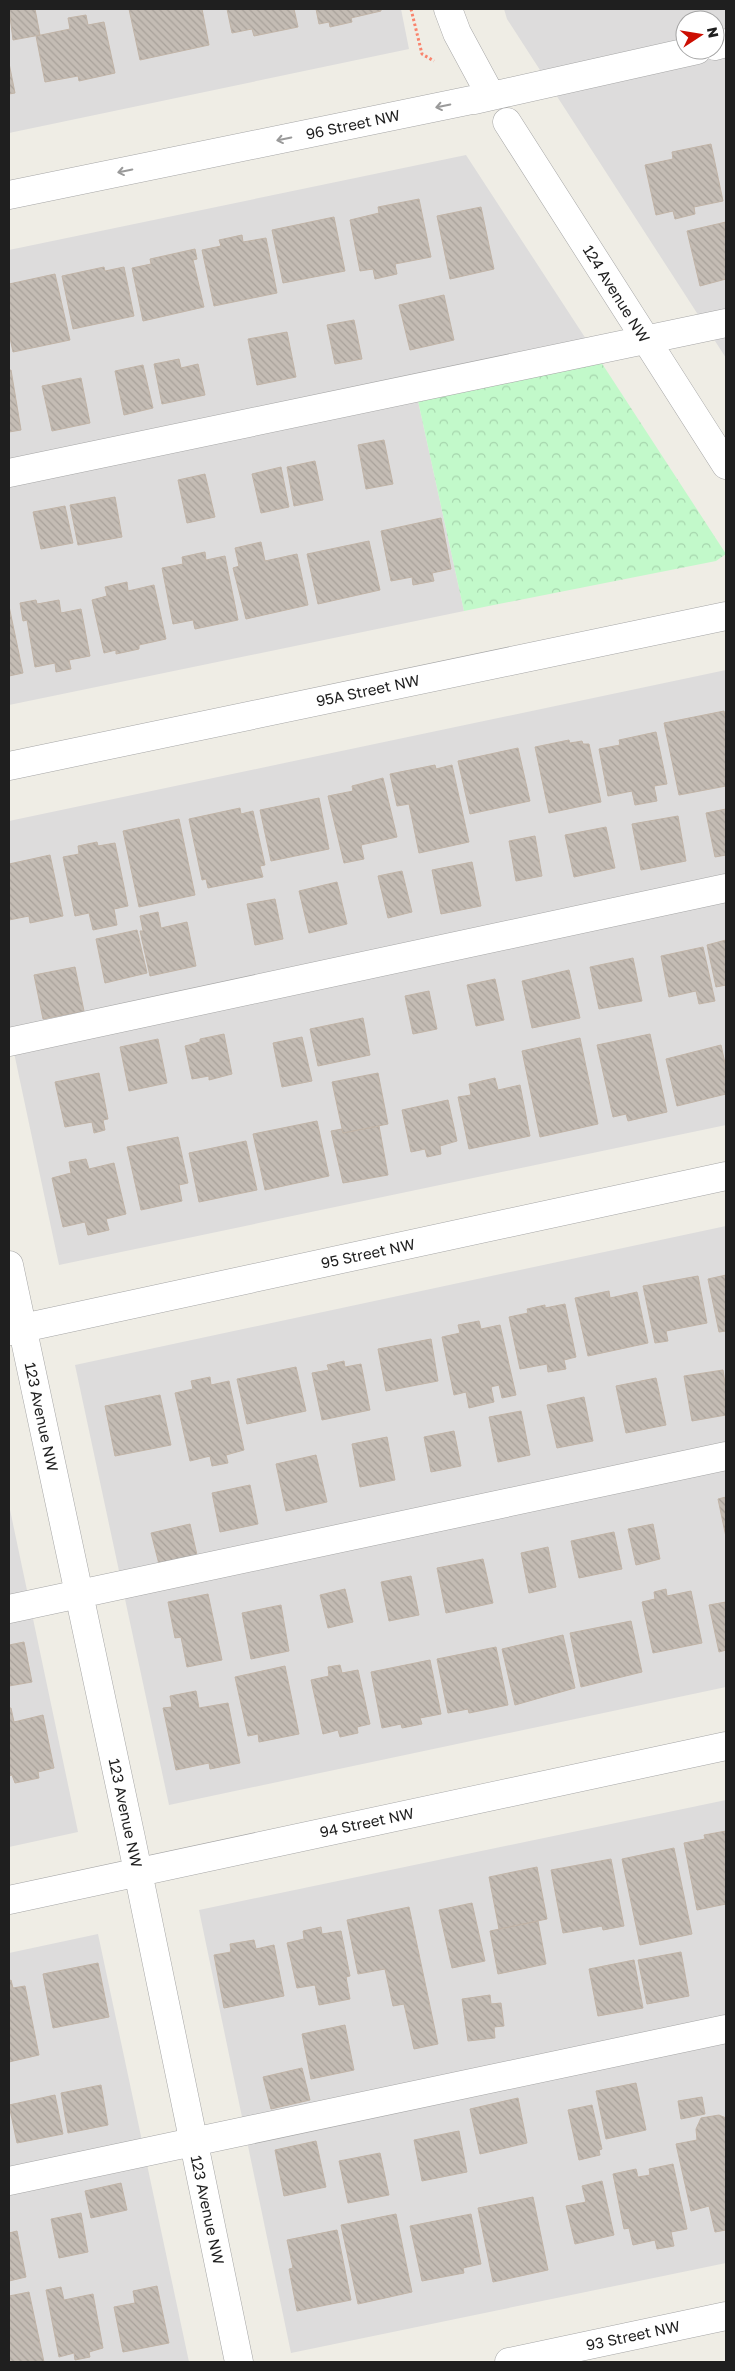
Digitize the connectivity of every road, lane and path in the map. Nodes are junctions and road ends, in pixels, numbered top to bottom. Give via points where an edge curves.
1 (411, 9) edge
2 (448, 9) edge
3 (675, 55) edge
4 (433, 60) dead end
5 (482, 98) junction
6 (507, 122) dead end
7 (9, 195) edge
8 (726, 323) edge
9 (645, 339) junction
10 (726, 465) edge
11 (9, 473) edge
12 (726, 616) edge
13 (9, 766) edge
14 (726, 888) edge
15 (9, 1042) edge
16 (726, 1176) edge
17 (9, 1265) edge
18 (15, 1330) edge
19 (726, 1456) edge
20 (78, 1594) junction
21 (9, 1609) edge
22 (726, 1746) edge
23 (138, 1872) junction
24 (9, 1900) edge
25 (726, 2030) edge
26 (193, 2142) junction
27 (9, 2181) edge
28 (726, 2316) edge
29 (239, 2362) edge
30 (509, 2362) edge

1 - 4 path via 422,54
2 - 5 street
3 - 5 street, 96 Street NW
5 -> 7 street, 96 Street NW
6 - 9 street, 124 Avenue NW
8 - 9 street
9 - 10 street, 124 Avenue NW
9 - 11 street
12 - 13 street, 95A Street NW
14 - 15 street
16 - 18 street, 95 Street NW
17 - 18 street, 123 Avenue NW
18 - 20 street, 123 Avenue NW
19 - 20 street
20 - 21 street
20 - 23 street, 123 Avenue NW
22 - 23 street, 94 Street NW
23 - 24 street, 94 Street NW
23 - 26 street, 123 Avenue NW
25 - 26 street
26 - 27 street
26 - 29 street, 123 Avenue NW
28 - 30 street, 93 Street NW

